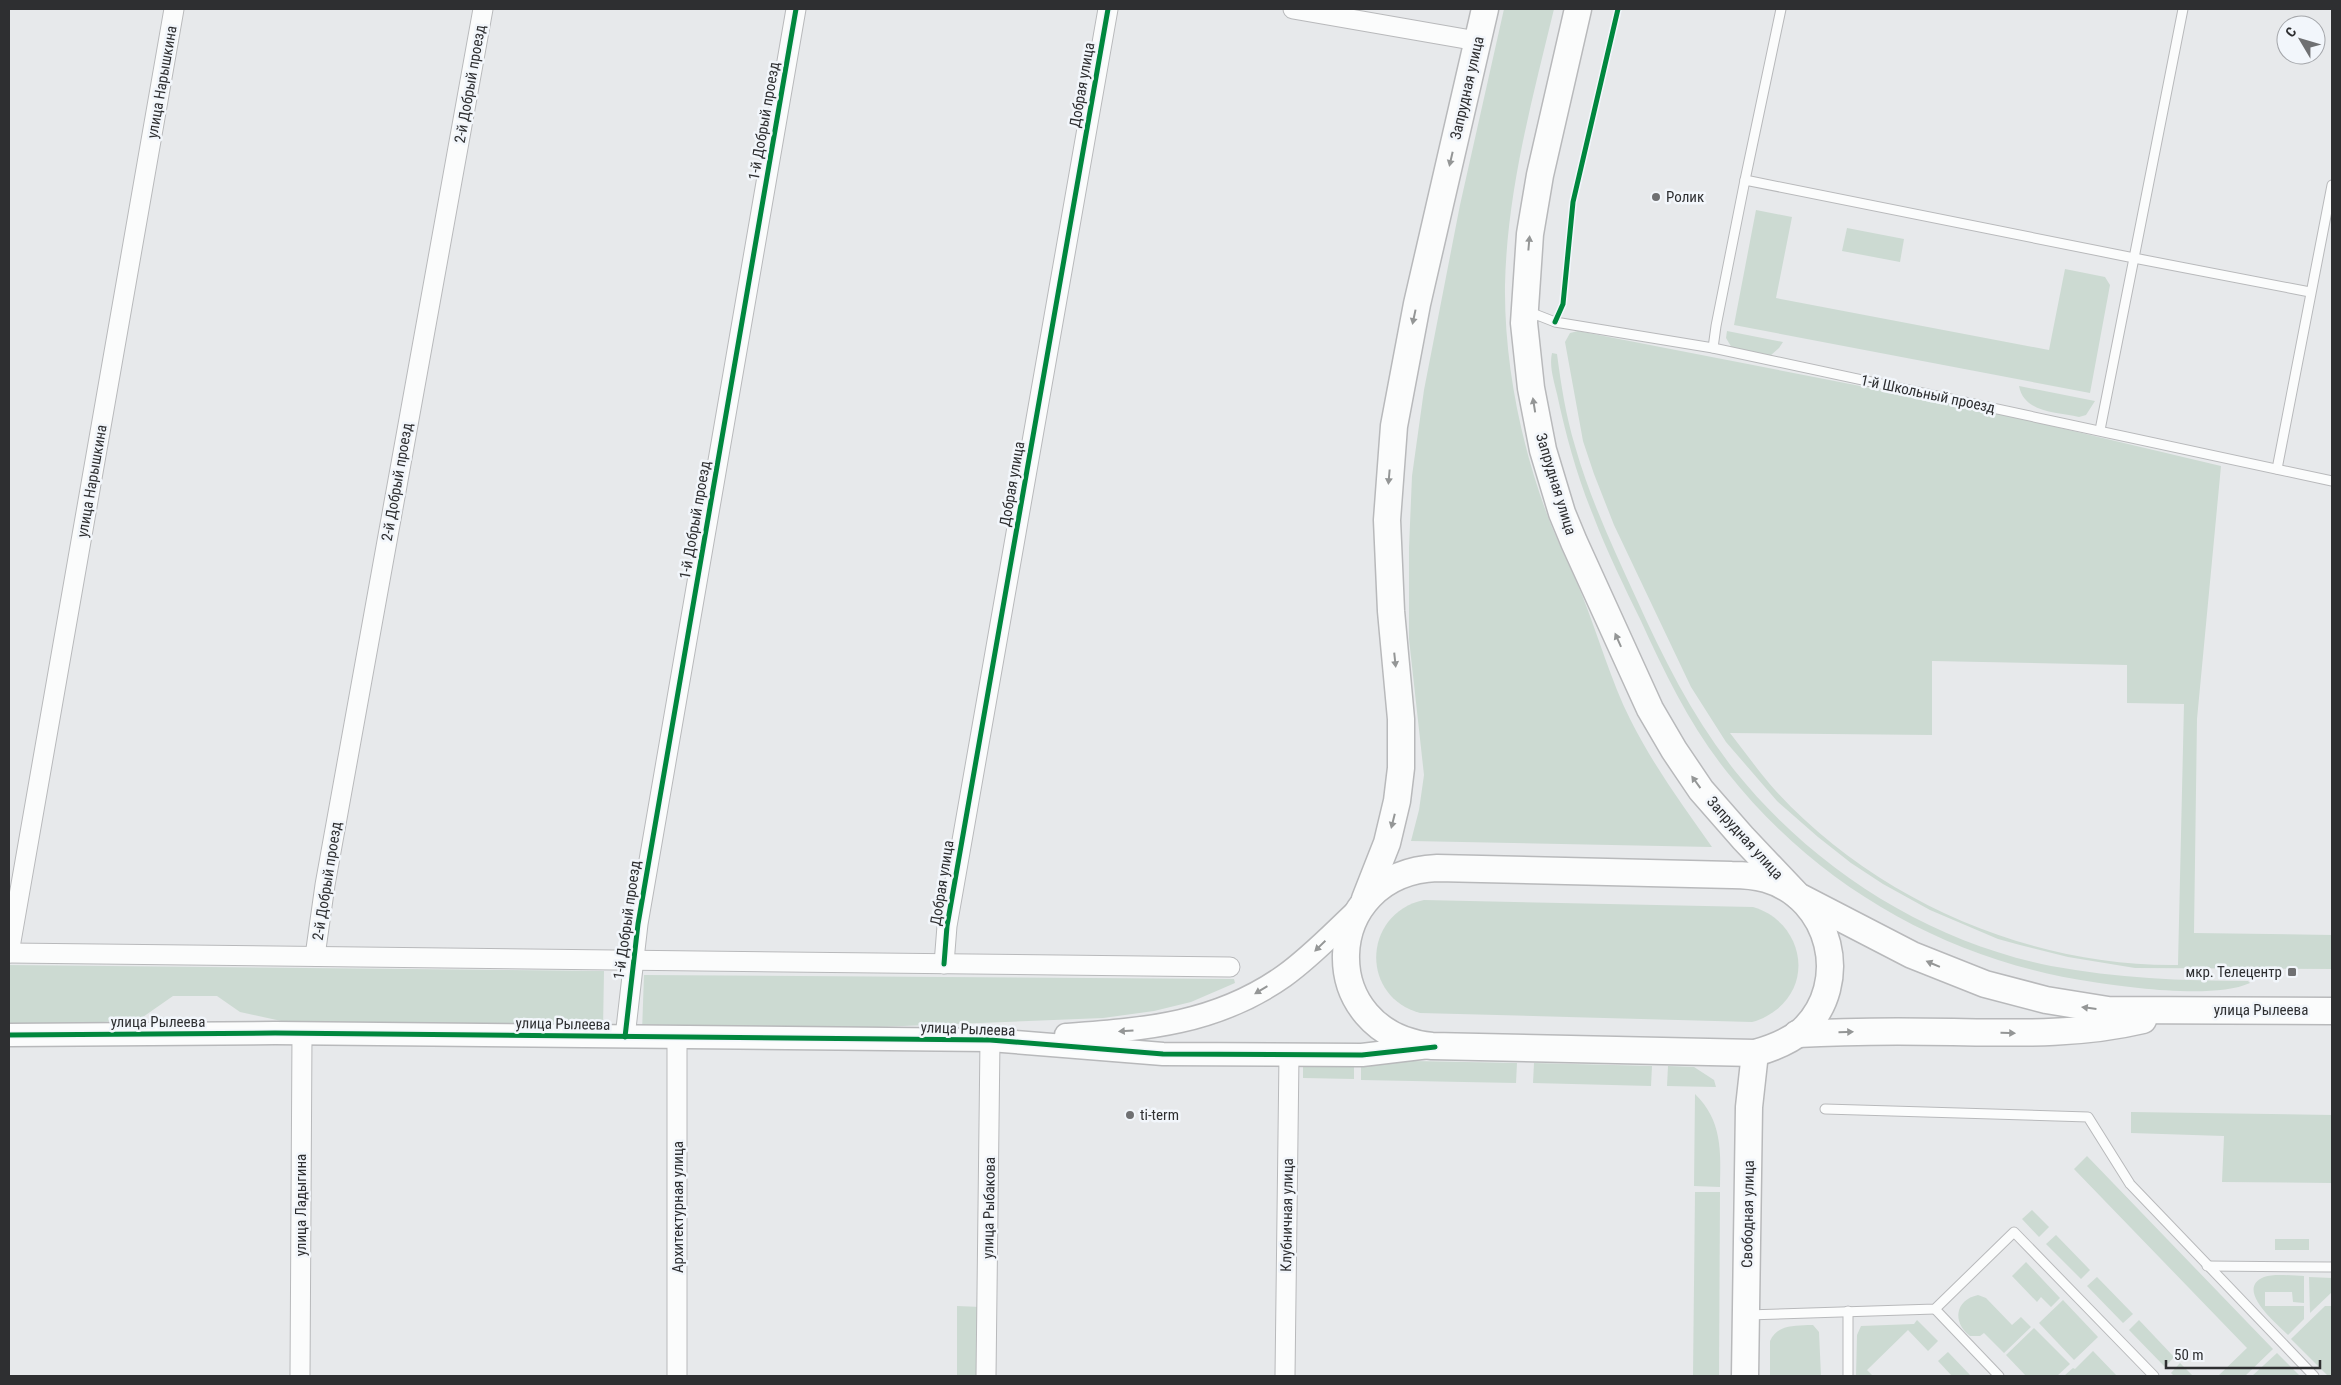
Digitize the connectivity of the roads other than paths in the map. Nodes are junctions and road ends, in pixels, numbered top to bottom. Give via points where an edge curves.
1 (174, 9) edge
2 (483, 9) edge
3 (796, 9) edge
4 (1108, 9) edge
5 (1293, 9) edge
6 (1485, 9) edge
7 (1578, 9) edge
8 (1781, 9) edge
9 (2183, 9) edge
10 (1478, 42) junction
11 (1745, 180) junction
12 (2332, 185) edge
13 (2134, 258) junction
14 (2310, 292) junction
15 (1524, 310) junction
16 (1714, 348) junction
17 (2100, 430) junction
18 (2277, 470) junction
19 (2332, 481) edge
20 (1798, 896) junction
21 (1363, 904) junction
22 (9, 953) edge
23 (315, 956) junction
24 (633, 960) junction
25 (944, 964) junction
26 (1230, 967) dead end
27 (2190, 1010) junction
28 (2332, 1011) edge
29 (302, 1034) junction
30 (1797, 1034) junction
31 (9, 1035) edge
32 (625, 1037) junction
33 (677, 1038) junction
34 (990, 1040) junction
35 (1435, 1046) junction
36 (1755, 1052) junction
37 (1289, 1055) junction
38 (1825, 1109) dead end
39 (2207, 1266) junction
40 (2332, 1267) edge
41 (1935, 1309) junction
42 (1848, 1311) junction
43 (1746, 1315) junction
44 (300, 1376) edge
45 (677, 1376) edge
46 (986, 1376) edge
47 (1285, 1376) edge
48 (1746, 1376) edge
49 (1848, 1376) edge
50 (1999, 1376) edge
51 (2154, 1376) edge
52 (2314, 1376) edge

1 - 22 street, улица Нарышкина
2 - 23 street, 2-й Добрый проезд via 325,885
3 - 24 street, 1-й Добрый проезд
4 - 25 street, Добрая улица via 948,917
5 - 10 street
6 - 10 main road, Запрудная улица
15 -> 7 main road, Запрудная улица via 1534,204
8 - 11 lane
9 - 13 lane
10 -> 21 main road, Запрудная улица via 1412,329 1394,426 1387,535 1401,719 1401,768 1387,844
11 - 13 lane
11 - 16 lane
12 - 14 lane
13 - 14 lane
13 - 17 lane
14 - 18 lane
15 - 16 lane, 1-й Школьный проезд via 1555,322
20 -> 15 main road, Запрудная улица via 1701,790 1666,737 1636,680 1574,542 1552,482 1536,419
16 - 17 lane, 1-й Школьный проезд
17 - 18 lane, 1-й Школьный проезд
18 - 19 lane, 1-й Школьный проезд
20 - 21 main road via 1780,884 1754,876 1437,868 1399,876 1376,890
27 -> 20 main road via 2108,1010 2000,989 1912,955
20 - 30 main road via 1811,908 1824,931 1831,966 1822,1003 1812,1020
21 -> 34 street, улица Рылеева via 1309,956 1276,982 1225,1008 1174,1024 1134,1030
21 - 35 main road via 1352,922 1346,948 1347,974 1356,999 1372,1021 1393,1036 1418,1045
22 - 23 street
23 - 24 street
24 - 25 street
24 - 32 street, 1-й Добрый проезд
25 - 26 street
27 - 28 main road, улица Рылеева
30 -> 27 main road via 1852,1031 2056,1033 2108,1028
29 - 31 street, улица Рылеева
29 - 32 street, улица Рылеева
29 - 44 street, улица Ладыгина
30 - 36 main road via 1780,1045
32 - 33 street, улица Рылеева
33 - 34 street, улица Рылеева
33 - 45 street, Архитектурная улица
34 - 37 street, улица Рылеева via 1162,1054
34 - 46 street, улица Рыбакова
35 - 36 main road
35 - 37 street, улица Рылеева via 1362,1055
36 - 43 main road, Свободная улица via 1749,1107
37 - 47 street, Клубничная улица
38 - 39 lane via 2088,1117 2130,1184
39 - 40 lane
39 - 52 lane
41 - 42 lane
41 - 50 lane
41 - 51 lane via 2014,1232
42 - 43 lane
42 - 49 lane
43 - 48 main road, Свободная улица

